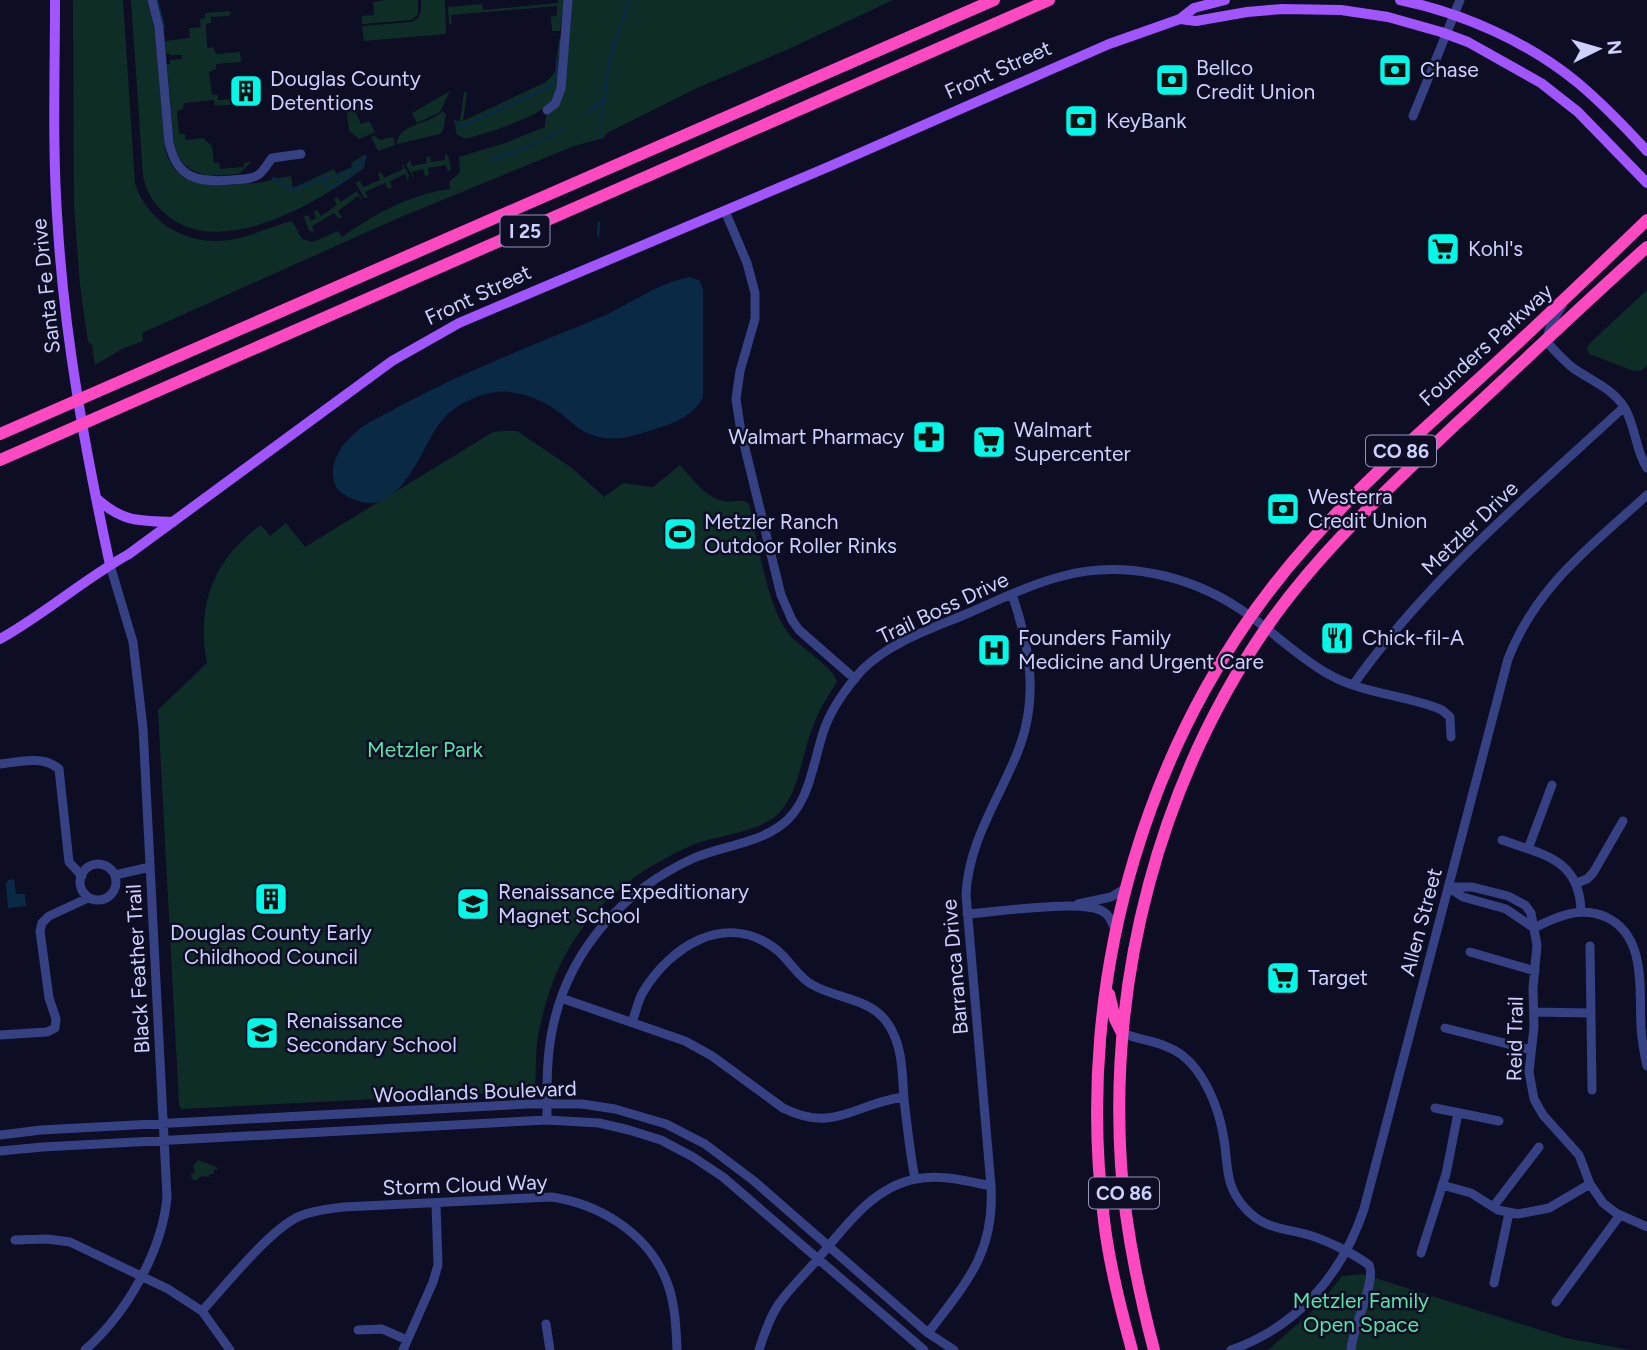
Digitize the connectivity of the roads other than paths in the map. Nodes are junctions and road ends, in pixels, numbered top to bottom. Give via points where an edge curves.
1 (55, 0) edge
2 (152, 0) edge
3 (568, 0) edge
4 (994, 0) edge
5 (1049, 0) edge
6 (1224, 0) edge
7 (1400, 0) edge
8 (1460, 0) edge
9 (1455, 15) junction
10 (1180, 19) junction
11 (1447, 34) junction
12 (547, 110) dead end
13 (1413, 116) dead end
14 (1647, 151) edge
15 (301, 154) dead end
16 (1647, 183) edge
17 (725, 211) junction
18 (1647, 220) edge
19 (1647, 247) edge
20 (1566, 299) junction
21 (1545, 341) junction
22 (1624, 407) junction
23 (0, 434) edge
24 (0, 460) edge
25 (1647, 468) edge
26 (1647, 495) edge
27 (96, 498) junction
28 (173, 522) junction
29 (110, 565) junction
30 (1012, 594) junction
31 (1252, 617) junction
32 (1266, 627) junction
33 (0, 639) edge
34 (855, 679) junction
35 (1353, 685) junction
36 (1451, 737) dead end
37 (0, 764) edge
38 (1552, 785) dead end
39 (1623, 821) dead end
40 (1503, 840) dead end
41 (1528, 849) junction
42 (150, 867) junction
43 (115, 875) junction
44 (82, 876) junction
45 (1577, 883) junction
46 (1448, 887) junction
47 (1126, 888) junction
48 (88, 898) junction
49 (1074, 906) junction
50 (1581, 912) junction
51 (967, 914) junction
52 (1534, 928) junction
53 (1115, 932) junction
54 (1590, 946) dead end
55 (1470, 952) dead end
56 (1535, 971) junction
57 (1107, 982) junction
58 (561, 998) junction
59 (1534, 1012) junction
60 (1590, 1013) junction
61 (1644, 1020) edge
62 (632, 1022) junction
63 (1445, 1028) dead end
64 (1122, 1033) junction
65 (0, 1035) edge
66 (1531, 1050) junction
67 (1647, 1066) edge
68 (1592, 1090) dead end
69 (904, 1097) junction
70 (547, 1104) junction
71 (1435, 1108) dead end
72 (1458, 1113) junction
73 (547, 1120) junction
74 (1499, 1121) dead end
75 (164, 1124) junction
76 (0, 1135) edge
77 (165, 1140) junction
78 (1539, 1147) dead end
79 (0, 1152) edge
80 (915, 1179) junction
81 (1590, 1184) junction
82 (1443, 1185) junction
83 (991, 1186) junction
84 (436, 1204) junction
85 (1493, 1207) junction
86 (1508, 1213) junction
87 (1619, 1215) junction
88 (1647, 1227) edge
89 (15, 1240) dead end
90 (828, 1246) junction
91 (1346, 1252) junction
92 (1421, 1253) dead end
93 (818, 1259) junction
94 (141, 1275) junction
95 (1494, 1283) dead end
96 (1556, 1302) dead end
97 (202, 1311) junction
98 (545, 1324) dead end
99 (358, 1330) dead end
100 (928, 1333) junction
101 (405, 1345) edge
102 (85, 1350) edge
103 (230, 1350) edge
104 (550, 1350) edge
105 (677, 1350) edge
106 (759, 1350) edge
107 (924, 1350) edge
108 (954, 1350) edge
109 (1132, 1350) edge
110 (1154, 1350) edge
111 (1231, 1350) edge
112 (1351, 1350) edge

1 - 27 main road, Santa Fe Drive via 56,210 71,349
2 - 15 street via 159,28 169,142 182,170 206,181 251,178 275,157
3 - 12 street via 561,89
4 - 23 highway, I 25
5 - 24 highway, I 25
6 - 10 main road, Front Street via 1195,8
7 - 9 main road
8 - 9 street
9 - 11 street
9 - 14 main road via 1517,44 1576,81
10 - 11 main road, Front Street via 1196,21 1282,9 1341,10 1388,17
10 - 17 main road, Front Street via 1109,44
11 - 13 street
11 - 16 main road, Front Street via 1506,62 1548,89 1603,136
17 - 28 main road, Front Street via 436,335
17 - 34 street via 755,293 755,319 736,399 781,595 799,630
18 - 20 highway, Founders Parkway / CO 86
19 - 21 highway, Founders Parkway / CO 86
20 - 21 street
20 - 31 highway, Founders Parkway / CO 86 via 1335,514
21 - 22 street
21 - 32 highway, Founders Parkway / CO 86 via 1349,528
22 - 25 street
22 - 35 street, Metzler Drive via 1435,584
26 - 46 street, Allen Street via 1558,577 1518,634
27 - 28 main road via 124,519
27 - 29 main road, Santa Fe Drive
28 - 29 main road, Front Street
29 - 33 main road, Front Street
29 - 42 street, Black Feather Trail via 137,667
30 - 31 street, Trail Boss Drive via 1076,573 1123,570 1190,583
30 - 34 street, Trail Boss Drive via 897,645
30 - 51 street, Barranca Drive via 1028,647 1028,710 1017,754 974,846 966,881
31 - 32 street, Trail Boss Drive
31 - 47 highway, Founders Parkway / CO 86 via 1209,683 1174,753
32 - 35 street, Trail Boss Drive via 1312,664
32 - 64 highway, Founders Parkway / CO 86 via 1212,722 1172,812 1132,954
34 - 58 street, Trail Boss Drive via 826,724 804,796 792,817 766,835 676,866 641,890 593,937
35 - 36 street, Trail Boss Drive via 1442,710 1450,717
37 - 44 street via 40,761 59,769 69,862
38 - 41 street
39 - 45 street via 1593,873
40 - 41 street
41 - 45 street via 1562,864
42 - 43 street
42 - 75 street, Black Feather Trail
43 - 44 street via 95,864
43 - 48 street via 111,894 100,900
44 - 48 street via 81,888
45 - 50 street
46 - 52 street via 1463,897 1511,911
46 - 91 street, Allen Street via 1364,1209
47 - 49 street via 1111,897
47 - 53 highway, Founders Parkway / CO 86
48 - 65 street via 45,919 40,931 55,1028
49 - 51 street
49 - 53 street via 1101,910
50 - 52 street
50 - 61 street via 1610,919 1633,942
51 - 83 street, Barranca Drive
52 - 56 street, Reid Trail
53 - 57 highway, Founders Parkway / CO 86
54 - 60 street
55 - 56 street
56 - 59 street, Reid Trail
57 - 64 highway
57 - 109 highway, Founders Parkway / CO 86 via 1098,1070 1099,1167 1107,1246
58 - 62 street
58 - 70 street, Trail Boss Drive via 550,1048
59 - 60 street
59 - 66 street, Reid Trail
60 - 68 street
61 - 67 street
62 - 69 street via 698,1048 783,1108 810,1118 849,1115 886,1099
62 - 69 street via 642,993 682,948 720,934 746,935 774,947 810,984 869,1006 885,1019 901,1056
63 - 66 street
64 - 91 street via 1166,1046 1195,1069 1219,1117 1229,1183 1251,1214 1265,1225 1315,1237
64 - 110 highway, Founders Parkway / CO 86 via 1119,1115 1126,1216
66 - 81 street, Reid Trail via 1529,1078 1534,1099 1579,1155
69 - 80 street
70 - 73 street, Trail Boss Drive
70 - 75 street, Woodlands Boulevard
70 - 90 street, Woodlands Boulevard via 615,1109 682,1132 733,1164
71 - 72 street
72 - 74 street
72 - 82 street
73 - 77 street, Woodlands Boulevard
73 - 93 street, Woodlands Boulevard via 600,1123 677,1148 723,1177
75 - 76 street, Woodlands Boulevard
75 - 77 street, Black Feather Trail
77 - 79 street, Woodlands Boulevard
77 - 94 street, Black Feather Trail via 166,1212
78 - 85 street
80 - 83 street via 947,1178
80 - 90 street via 896,1185 862,1208
81 - 86 street via 1549,1208
81 - 87 street, Reid Trail
82 - 85 street
82 - 92 street
83 - 100 street, Barranca Drive via 989,1224 980,1258
84 - 97 street, Storm Cloud Way via 343,1207 299,1216 275,1234
84 - 101 street via 438,1265
84 - 105 street, Storm Cloud Way via 552,1197 572,1200 611,1217 645,1246 665,1275
85 - 86 street
86 - 95 street
87 - 88 street, Reid Trail
87 - 96 street
89 - 94 street via 70,1242
90 - 93 street
90 - 100 street, Woodlands Boulevard
91 - 111 street, Allen Street via 1317,1293 1293,1315 1260,1338
91 - 112 street via 1372,1270
93 - 106 street via 778,1306
93 - 107 street, Woodlands Boulevard
94 - 97 street
94 - 102 street, Black Feather Trail via 121,1310
97 - 103 street
98 - 104 street
99 - 101 street via 382,1329
100 - 108 street, Woodlands Boulevard

